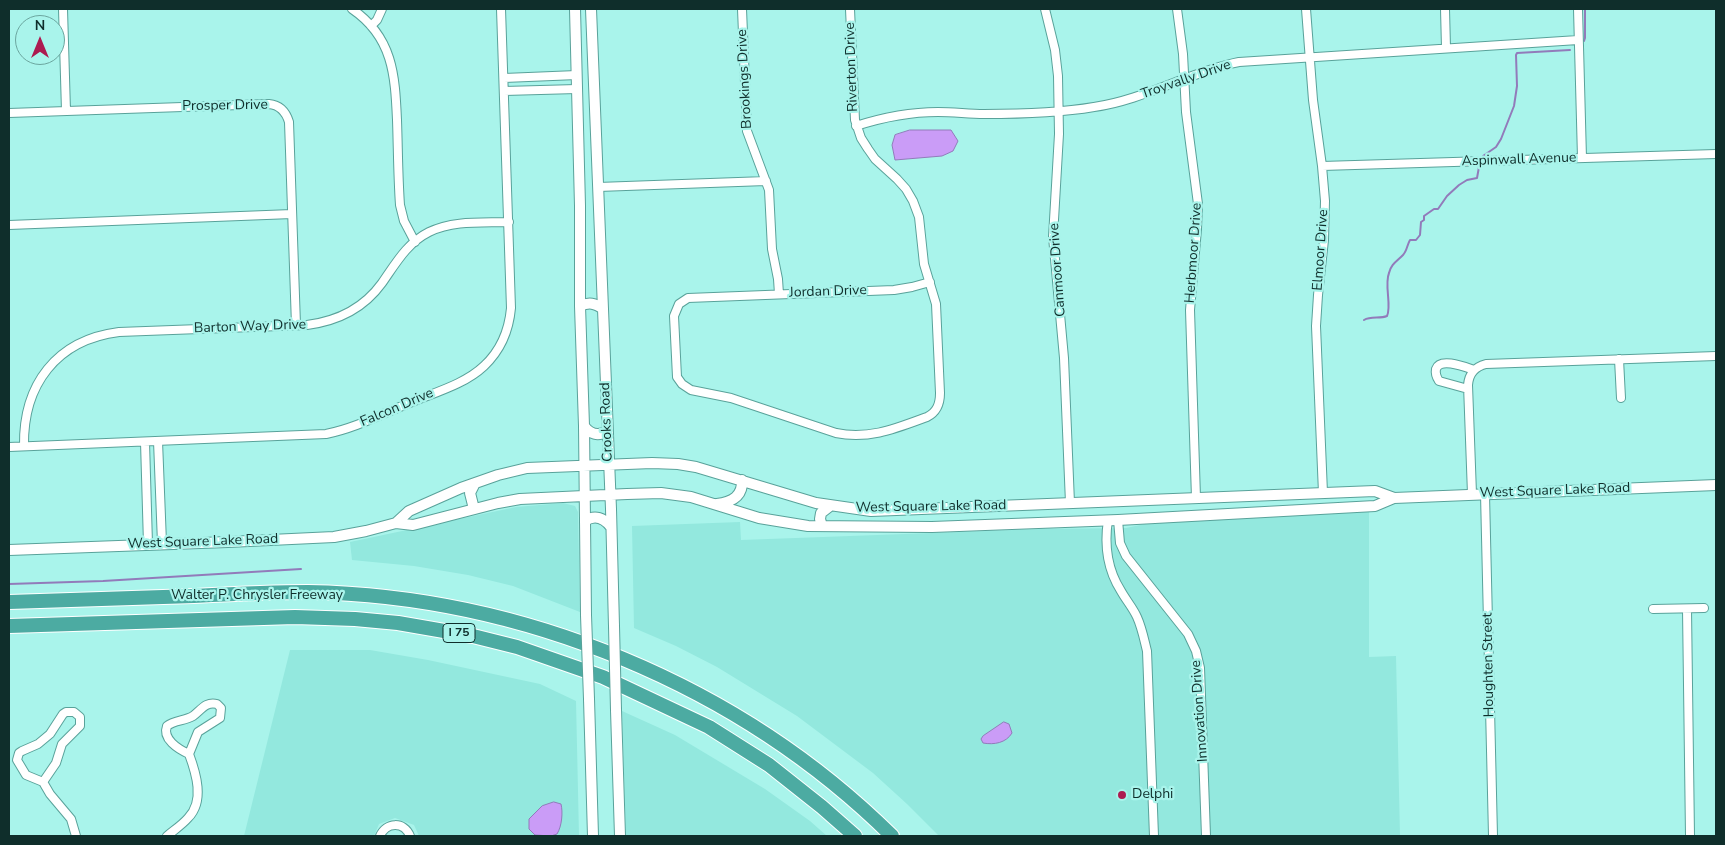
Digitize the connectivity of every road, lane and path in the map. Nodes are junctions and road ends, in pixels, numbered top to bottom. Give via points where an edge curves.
1 (63, 9) edge
2 (354, 9) edge
3 (382, 9) edge
4 (501, 9) edge
5 (574, 9) edge
6 (591, 9) edge
7 (742, 9) edge
8 (850, 9) edge
9 (1045, 9) edge
10 (1177, 9) edge
11 (1306, 9) edge
12 (1445, 9) edge
13 (1578, 9) edge
14 (371, 26) junction
15 (1578, 40) junction
16 (1446, 48) junction
17 (1310, 58) junction
18 (577, 75) junction
19 (504, 78) junction
20 (1185, 79) junction
21 (593, 81) junction
22 (577, 89) junction
23 (504, 91) junction
24 (66, 111) junction
25 (1059, 111) junction
26 (9, 113) edge
27 (856, 126) junction
28 (1716, 154) edge
29 (1582, 158) junction
30 (1322, 166) junction
31 (766, 180) junction
32 (580, 186) junction
33 (598, 189) junction
34 (292, 214) junction
35 (509, 222) junction
36 (9, 224) edge
37 (415, 242) junction
38 (930, 282) junction
39 (779, 294) junction
40 (580, 306) junction
41 (603, 309) junction
42 (296, 325) junction
43 (1716, 356) edge
44 (1619, 359) junction
45 (1474, 370) junction
46 (1468, 389) junction
47 (1620, 398) dead end
48 (584, 426) junction
49 (607, 431) junction
50 (158, 441) junction
51 (145, 442) junction
52 (24, 446) junction
53 (9, 447) edge
54 (609, 464) junction
55 (584, 465) junction
56 (742, 480) junction
57 (475, 483) junction
58 (1716, 486) edge
59 (1353, 492) junction
60 (1323, 493) junction
61 (610, 494) junction
62 (1472, 494) junction
63 (1485, 494) junction
64 (584, 496) junction
65 (1196, 498) junction
66 (1394, 498) junction
67 (1117, 501) junction
68 (1070, 503) junction
69 (716, 504) junction
70 (830, 506) junction
71 (980, 507) junction
72 (1349, 507) junction
73 (474, 509) junction
74 (585, 520) junction
75 (1113, 520) junction
76 (396, 523) junction
77 (822, 526) junction
78 (976, 526) junction
79 (611, 527) junction
80 (162, 543) junction
81 (148, 544) junction
82 (9, 550) edge
83 (9, 602) edge
84 (1687, 608) junction
85 (1704, 608) dead end
86 (1653, 609) dead end
87 (9, 626) edge
88 (188, 754) junction
89 (44, 782) junction
90 (76, 836) edge
91 (167, 836) edge
92 (380, 836) edge
93 (410, 836) edge
94 (593, 836) edge
95 (620, 836) edge
96 (856, 836) edge
97 (892, 836) edge
98 (1154, 836) edge
99 (1206, 836) edge
100 (1493, 836) edge
101 (1690, 836) edge

1 - 24 street
2 - 14 street
3 - 14 street
4 - 19 street, Falcon Drive
5 - 18 main road, Crooks Road
6 - 21 main road, Crooks Road
7 - 31 street, Brookings Drive via 747,131
8 - 27 street, Riverton Drive
9 - 25 street, Canmoor Drive via 1057,64
10 - 20 street, Herbmoor Drive
11 - 17 street, Elmoor Drive
12 - 16 street
13 - 15 street
14 - 37 street via 383,42 394,70 400,204 404,221
15 - 16 street, Troyvally Drive
15 - 29 street
16 - 17 street, Troyvally Drive
17 - 20 street, Troyvally Drive via 1239,62
17 - 30 street, Elmoor Drive
18 - 19 street
18 - 21 main road via 585,75
18 - 22 main road, Crooks Road
19 - 23 street, Falcon Drive
20 - 25 street, Troyvally Drive via 1120,102
20 - 65 street, Herbmoor Drive via 1198,204 1190,310
21 - 33 main road, Crooks Road
22 - 23 street
22 - 32 main road, Crooks Road
23 - 35 street, Falcon Drive
24 - 26 street, Prosper Drive
24 - 34 street, Prosper Drive via 274,105 284,112 289,122
25 - 27 street, Troyvally Drive via 918,112
25 - 68 street, Canmoor Drive via 1053,237 1064,350
27 - 38 street, Riverton Drive via 871,154 902,184 913,201 919,217 923,257
28 - 29 street, Aspinwall Avenue
29 - 30 street, Aspinwall Avenue
30 - 60 street, Elmoor Drive via 1325,224 1316,326
31 - 33 street
31 - 39 street, Brookings Drive
32 - 33 main road via 584,191
32 - 40 main road, Crooks Road
33 - 41 main road, Crooks Road
34 - 36 street
34 - 42 street, Prosper Drive
35 - 37 street, Barton Way Drive via 461,223 427,233
35 - 50 street, Falcon Drive via 509,324 492,358 469,377 349,428 326,434
37 - 42 street, Barton Way Drive via 362,304 331,320
38 - 39 street, Jordan Drive via 894,290
38 - 39 street, Jordan Drive via 936,312 940,398 936,410 927,417 867,436 836,433 731,398 691,390 682,384 676,374 674,319 682,302 695,297
40 - 41 main road via 588,303
40 - 48 main road, Crooks Road
41 - 49 main road, Crooks Road
42 - 52 street, Barton Way Drive via 128,331 85,340 54,362 36,385 26,415
43 - 44 street
44 - 45 street via 1486,364
44 - 47 street
45 - 46 street via 1468,378
45 - 46 street via 1445,363 1436,373 1440,381
46 - 62 street
48 - 49 main road via 596,434
48 - 55 main road, Crooks Road
49 - 54 main road, Crooks Road
50 - 51 street, Falcon Drive
50 - 80 street
51 - 52 street, Falcon Drive
51 - 81 street
52 - 53 street, Falcon Drive
54 - 55 main road, West Square Lake Road
54 - 56 main road, West Square Lake Road via 678,464
54 - 61 main road, Crooks Road
55 - 57 main road, West Square Lake Road via 527,468
55 - 64 main road, Crooks Road
56 - 69 main road via 738,496
56 - 70 main road, West Square Lake Road
57 - 73 main road via 470,493
57 - 76 main road, West Square Lake Road via 409,511
58 - 63 main road, West Square Lake Road
59 - 60 main road, West Square Lake Road
59 - 66 main road, West Square Lake Road via 1375,491
59 - 72 main road via 1355,500
60 - 65 main road, West Square Lake Road
61 - 64 main road, West Square Lake Road
61 - 69 main road, West Square Lake Road via 670,494
61 - 79 main road, Crooks Road
62 - 63 main road, West Square Lake Road
62 - 66 main road, West Square Lake Road
63 - 100 street, Houghten Street
64 - 73 main road, West Square Lake Road via 520,499
64 - 74 main road, Crooks Road
65 - 67 main road, West Square Lake Road
66 - 72 main road, West Square Lake Road via 1375,506
67 - 68 main road, West Square Lake Road
67 - 75 main road via 1110,507
68 - 71 main road, West Square Lake Road
69 - 77 main road, West Square Lake Road via 769,520
70 - 71 main road, West Square Lake Road via 881,511
70 - 77 main road via 821,512
71 - 78 main road via 983,515
72 - 75 main road, West Square Lake Road
73 - 76 main road, West Square Lake Road via 413,525
74 - 79 main road via 601,518
74 - 94 main road, Crooks Road, bridge
75 - 78 main road, West Square Lake Road
75 - 98 street via 1106,534 1108,559 1118,585 1138,618 1147,651
75 - 99 street, Innovation Drive via 1126,556 1188,634 1196,651 1200,668
76 - 80 main road, West Square Lake Road via 366,532 321,538
77 - 78 main road, West Square Lake Road
79 - 95 main road, Crooks Road, bridge
80 - 81 main road, West Square Lake Road
81 - 82 main road, West Square Lake Road
83 - 97 highway, Walter P. Chrysler Freeway / I 75 via 310,592 400,599 450,607 541,629 602,650 688,688 783,746 834,784
84 - 85 street
84 - 86 street
84 - 101 street
87 - 96 highway, Walter P. Chrysler Freeway / I 75 via 295,617 398,623 473,636 517,647 603,677 709,727 769,765
88 - 88 street via 198,732 220,718 221,708 217,704 208,704 189,718 167,726 167,737
88 - 91 street via 196,774 196,804 189,818
89 - 89 street via 56,763 62,744 80,726 80,717 74,712 66,712 50,734 17,757 26,775
89 - 90 street via 71,819
92 - 93 street via 386,827 395,825 406,829

